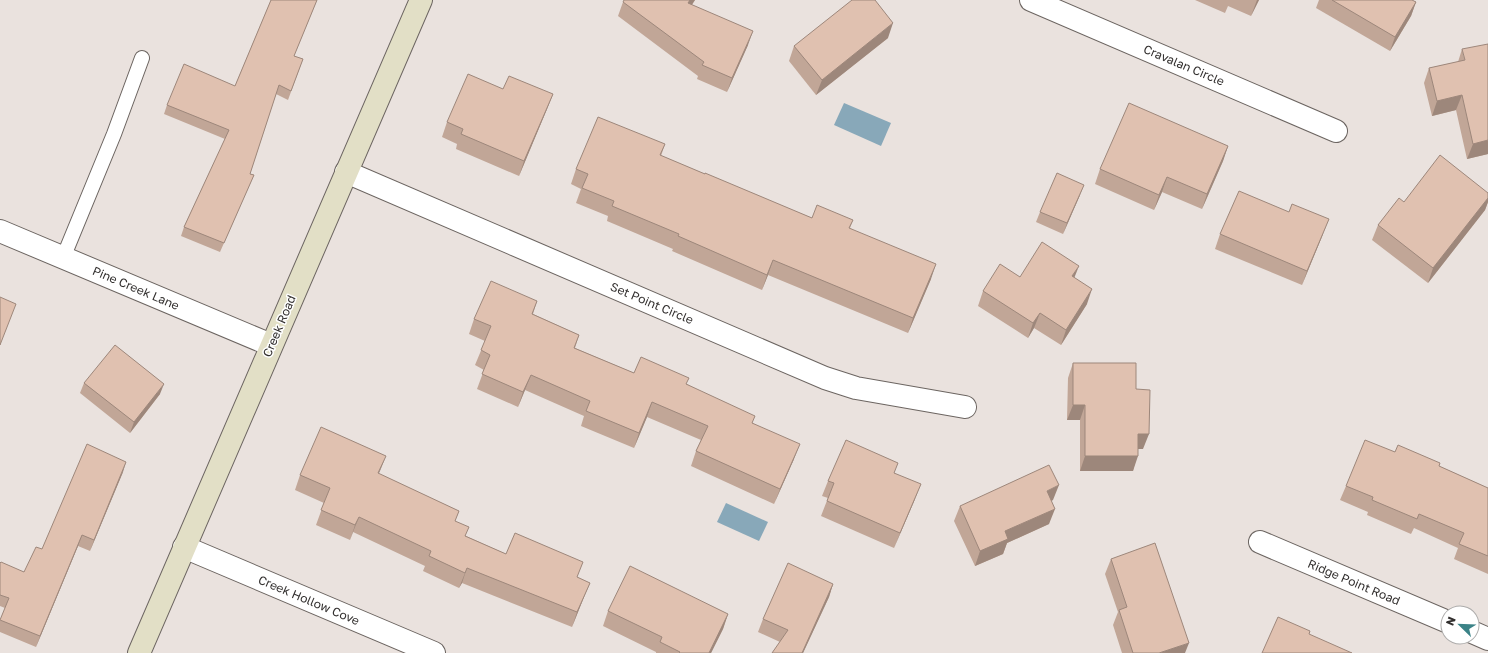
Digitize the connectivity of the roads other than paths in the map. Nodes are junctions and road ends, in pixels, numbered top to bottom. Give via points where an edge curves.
1 (421, 0) edge
2 (1031, 0) edge
3 (142, 58) dead end
4 (1336, 131) dead end
5 (346, 172) junction
6 (0, 231) edge
7 (63, 258) junction
8 (271, 346) junction
9 (965, 407) dead end
10 (1260, 542) dead end
11 (184, 547) junction
12 (1440, 619) edge
13 (139, 653) edge
14 (434, 653) edge

1 - 5 street, Creek Road
2 - 4 street, Cravalan Circle
3 - 7 lane
5 - 8 street, Creek Road
5 - 9 street, Set Point Circle via 825,378 856,388
6 - 7 street, Pine Creek Lane
7 - 8 street, Pine Creek Lane
8 - 11 street, Creek Road
10 - 12 street, Ridge Point Road
11 - 13 street, Creek Road
11 - 14 street, Creek Hollow Cove

